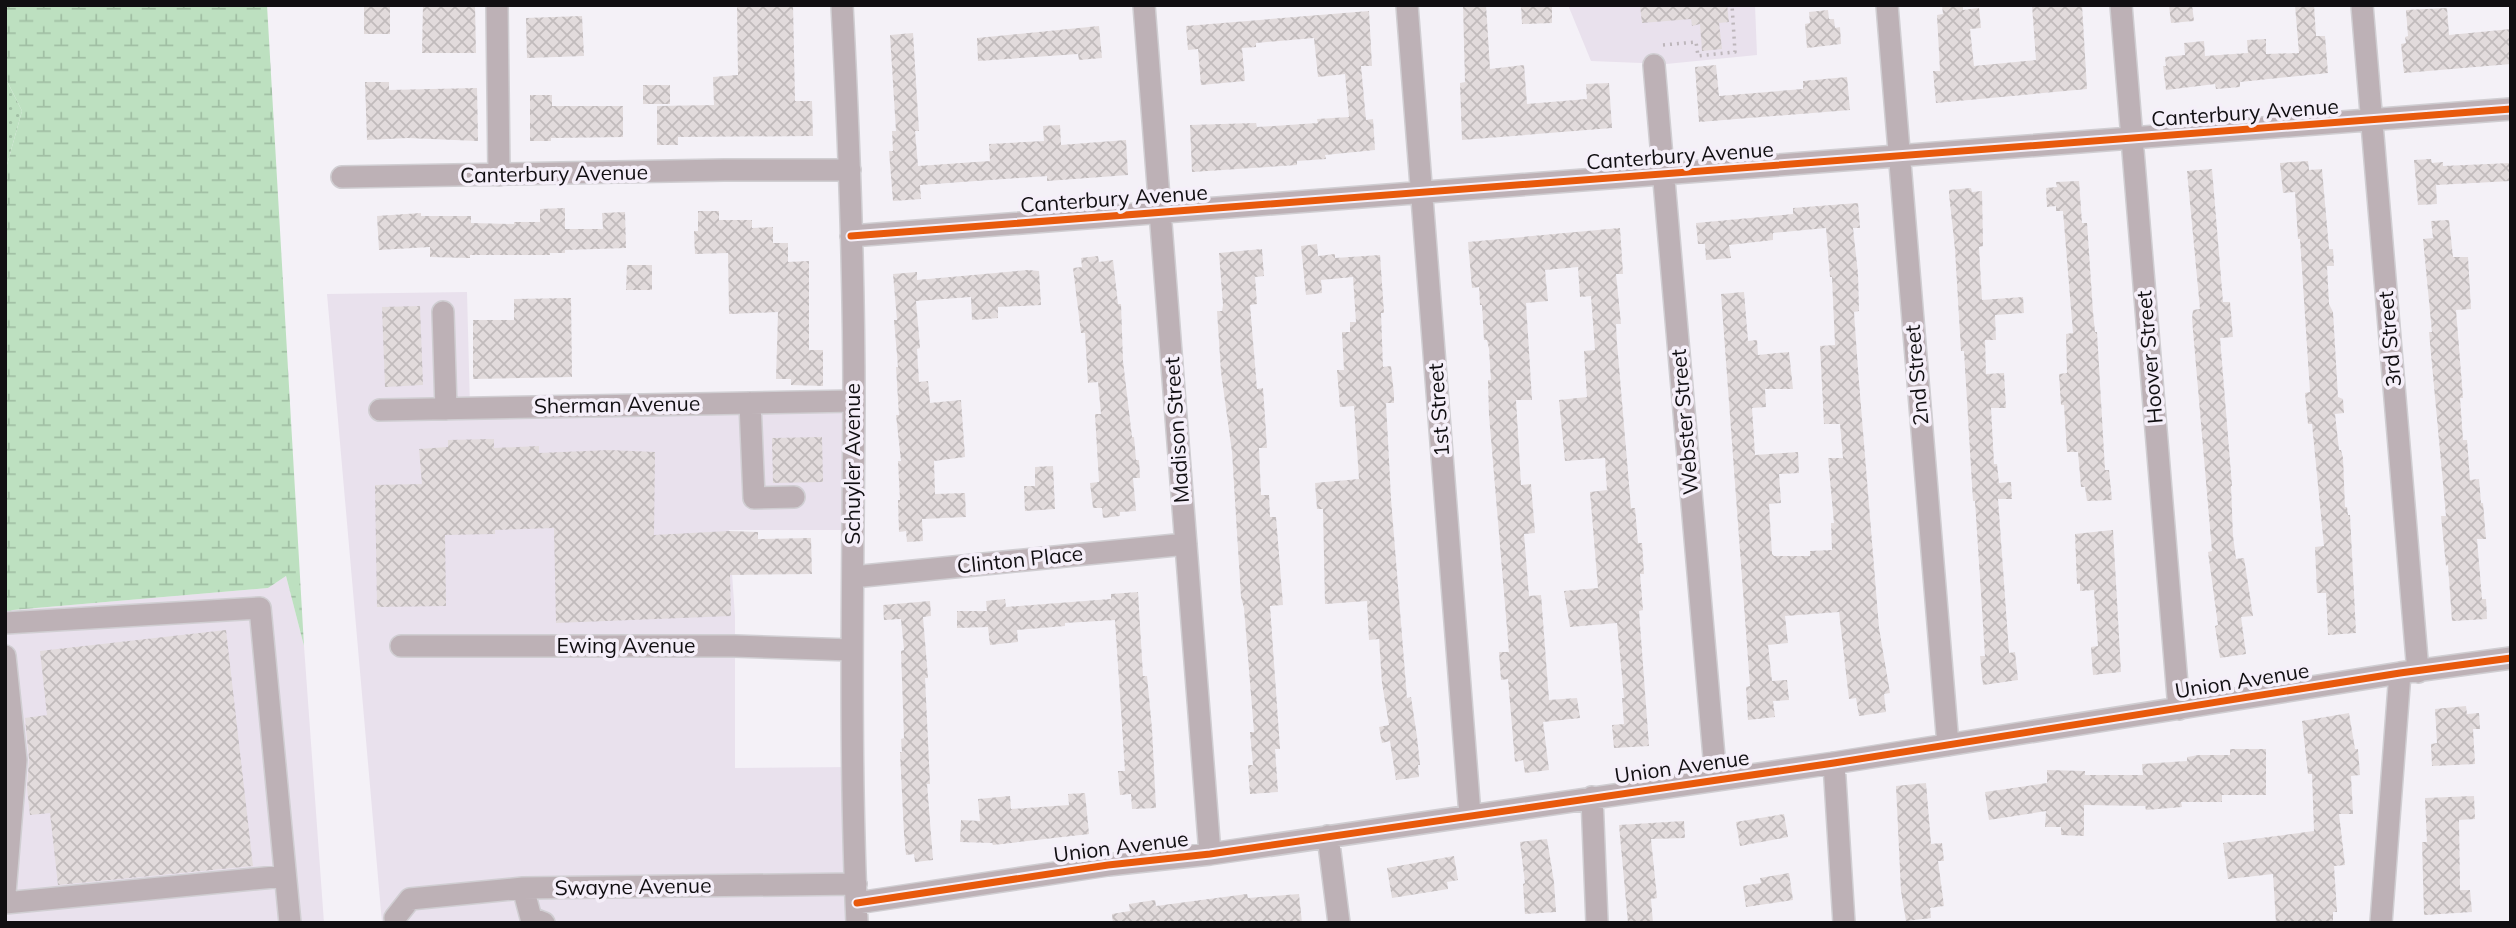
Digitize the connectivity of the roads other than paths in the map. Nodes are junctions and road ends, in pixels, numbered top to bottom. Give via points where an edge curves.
1 (497, 5) edge
2 (842, 5) edge
3 (1144, 5) edge
4 (1407, 5) edge
5 (1887, 5) edge
6 (2121, 5) edge
7 (2362, 5) edge
8 (1654, 65) road end
9 (2511, 109) edge
10 (2372, 121) junction
11 (2132, 139) junction
12 (1899, 157) junction
13 (850, 170) junction
14 (499, 175) junction
15 (1664, 175) junction
16 (342, 177) dead end
17 (1422, 193) junction
18 (1161, 213) junction
19 (851, 236) junction
20 (443, 312) dead end
21 (854, 401) junction
22 (750, 403) junction
23 (446, 409) junction
24 (380, 410) dead end
25 (794, 496) dead end
26 (1186, 544) junction
27 (853, 577) junction
28 (5, 623) edge
29 (401, 646) dead end
30 (852, 650) junction
31 (5, 656) edge
32 (2511, 658) edge
33 (2409, 673) junction
34 (2179, 709) junction
35 (1948, 745) junction
36 (1834, 762) junction
37 (1716, 780) junction
38 (1592, 797) junction
39 (1470, 815) junction
40 (1328, 836) junction
41 (1210, 854) junction
42 (285, 876) junction
43 (523, 888) junction
44 (5, 892) edge
45 (5, 903) edge
46 (857, 903) edge
47 (290, 923) edge
48 (396, 923) edge
49 (544, 923) edge
50 (1339, 923) edge
51 (1597, 923) edge
52 (1844, 923) edge
53 (2381, 923) edge

1 - 14 street
2 - 13 street, Schuyler Avenue
3 - 18 street, Madison Street
4 - 17 street, 1st Street
5 - 12 street, 2nd Street
6 - 11 street, Hoover Street
7 - 10 street, 3rd Street
8 - 15 street, Webster Street
9 - 10 street, Canterbury Avenue
10 - 11 street, Canterbury Avenue
10 - 33 street, 3rd Street
11 - 12 street, Canterbury Avenue
11 - 34 street, Hoover Street
12 - 15 street, Canterbury Avenue
12 - 35 street, 2nd Street
13 - 14 street, Canterbury Avenue
13 - 19 street, Schuyler Avenue
14 - 16 street, Canterbury Avenue
15 - 17 street, Canterbury Avenue
15 - 37 street, Webster Street
17 - 18 street, Canterbury Avenue
17 - 39 street, 1st Street
18 - 19 street, Canterbury Avenue
18 - 26 street, Madison Street
19 - 21 street, Schuyler Avenue
20 - 23 street
21 - 22 street, Sherman Avenue
21 - 27 street, Schuyler Avenue
22 - 23 street, Sherman Avenue
22 - 25 street via 754,498
23 - 24 street, Sherman Avenue
26 - 27 street, Clinton Place
26 - 41 street, Madison Street
27 - 30 street, Schuyler Avenue
28 - 42 street via 260,608
29 - 30 street, Ewing Avenue
30 - 46 street, Schuyler Avenue
31 - 44 street via 16,760
32 - 33 street, Union Avenue
33 - 34 street, Union Avenue
33 - 53 street, 3rd Street
34 - 35 street, Union Avenue
35 - 36 street, Union Avenue
36 - 37 street, Union Avenue
36 - 52 street
37 - 38 street, Union Avenue
38 - 39 street, Union Avenue
38 - 51 street
39 - 40 street, Union Avenue
40 - 41 street, Union Avenue
40 - 50 street
41 - 46 street, Union Avenue
42 - 45 street
42 - 47 street
43 - 46 street, Swayne Avenue
43 - 48 street, Swayne Avenue via 410,899
43 - 49 street via 531,918

